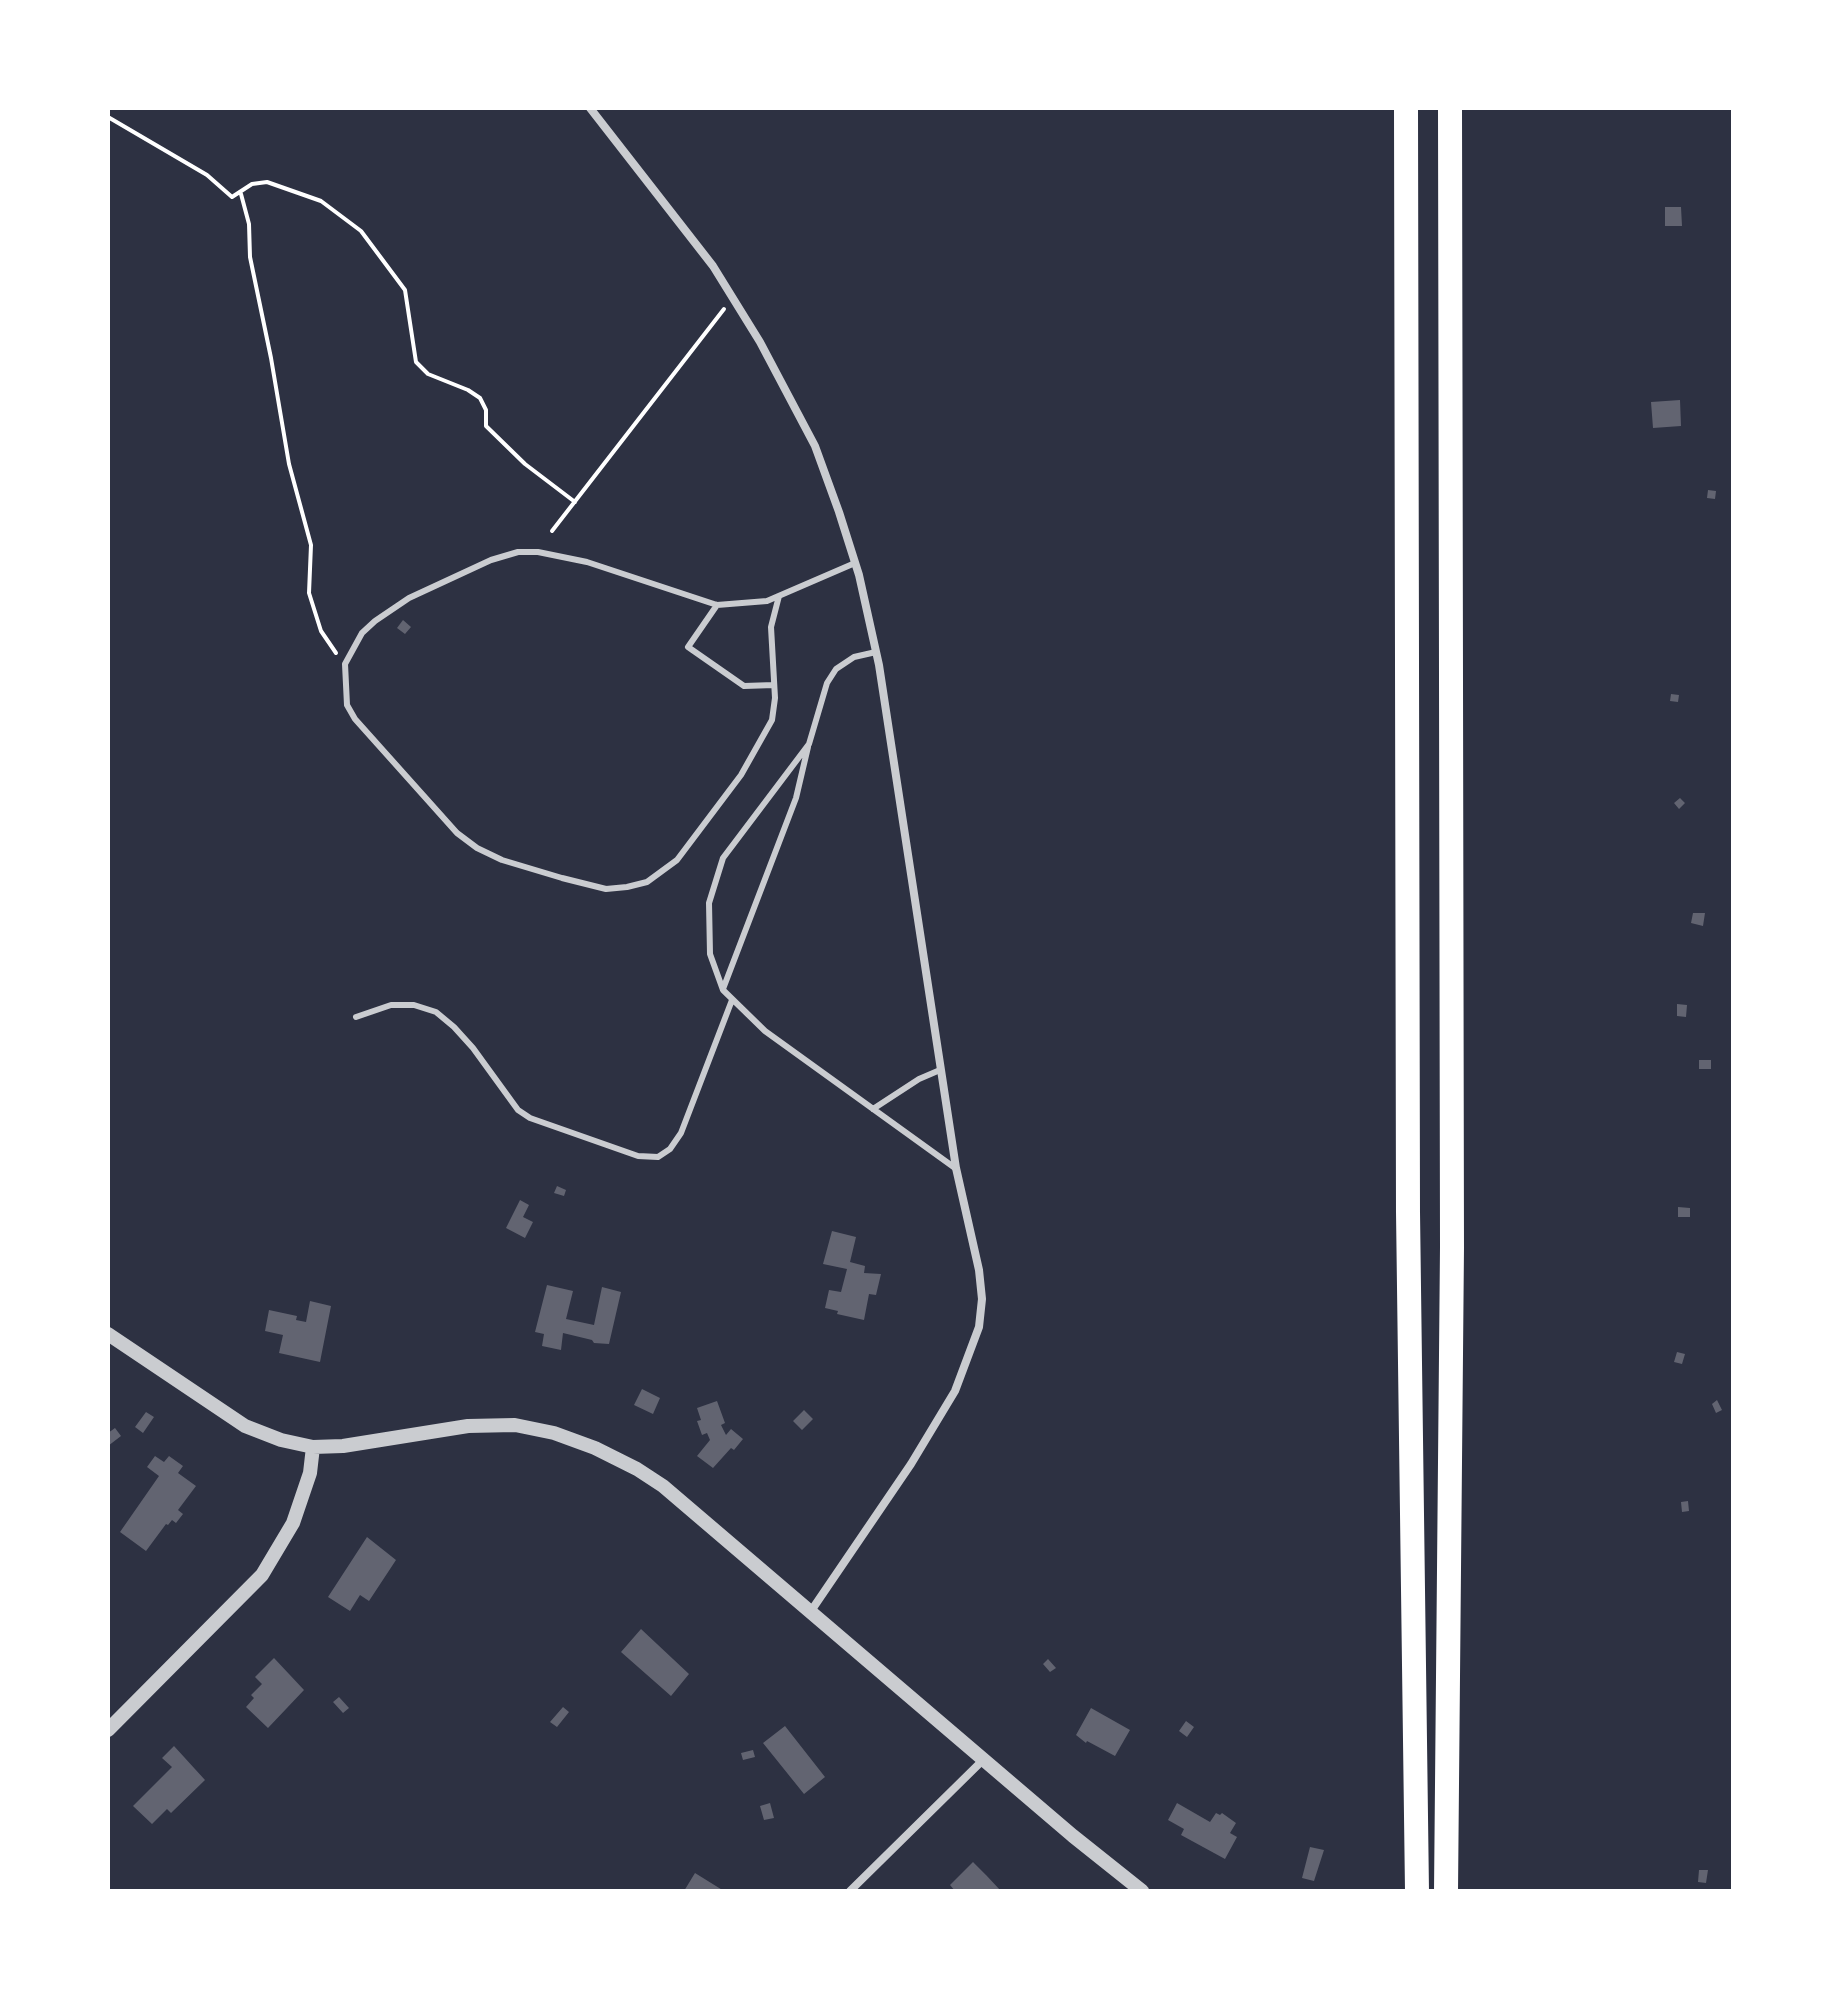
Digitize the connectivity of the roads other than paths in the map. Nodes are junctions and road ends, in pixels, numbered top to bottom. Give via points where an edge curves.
1 (590, 108) edge
2 (1406, 108) edge
3 (1450, 108) edge
4 (855, 563) junction
5 (779, 596) junction
6 (717, 605) junction
7 (876, 652) junction
8 (774, 685) junction
9 (809, 744) junction
10 (723, 990) junction
11 (732, 1000) junction
12 (356, 1017) dead end
13 (940, 1070) junction
14 (873, 1109) junction
15 (956, 1168) junction
16 (108, 1334) edge
17 (313, 1447) junction
18 (811, 1611) junction
19 (108, 1730) edge
20 (983, 1760) junction
21 (850, 1891) edge
22 (1142, 1891) edge
23 (1417, 1891) edge
24 (1446, 1891) edge

1 - 4 street via 713,266 760,342 815,446
2 - 23 highway via 1408,1212
3 - 24 highway via 1452,1247
4 - 5 lane
4 - 7 street
5 - 6 lane
5 - 8 lane via 771,627
6 - 8 lane via 688,647 744,686
6 - 8 lane via 587,562 518,552 409,598 375,621 345,664 347,705 447,821 477,848 606,889 647,882 677,860 741,775 772,720
7 - 9 lane via 854,657 836,669
7 - 13 street
9 - 10 lane via 796,798
9 - 10 lane via 723,858 709,903 710,954
10 - 11 lane
11 - 12 lane via 681,1133 658,1157 638,1156 530,1118 436,1012 391,1005
11 - 14 lane via 765,1031
13 - 14 lane
13 - 15 street
14 - 15 lane
15 - 18 street via 981,1285 982,1312 974,1347 937,1421
16 - 17 street via 245,1426
17 - 18 street via 468,1426 515,1425 554,1433 595,1448 663,1486
17 - 19 street via 293,1523 262,1575
18 - 20 street
20 - 21 street
20 - 22 street

